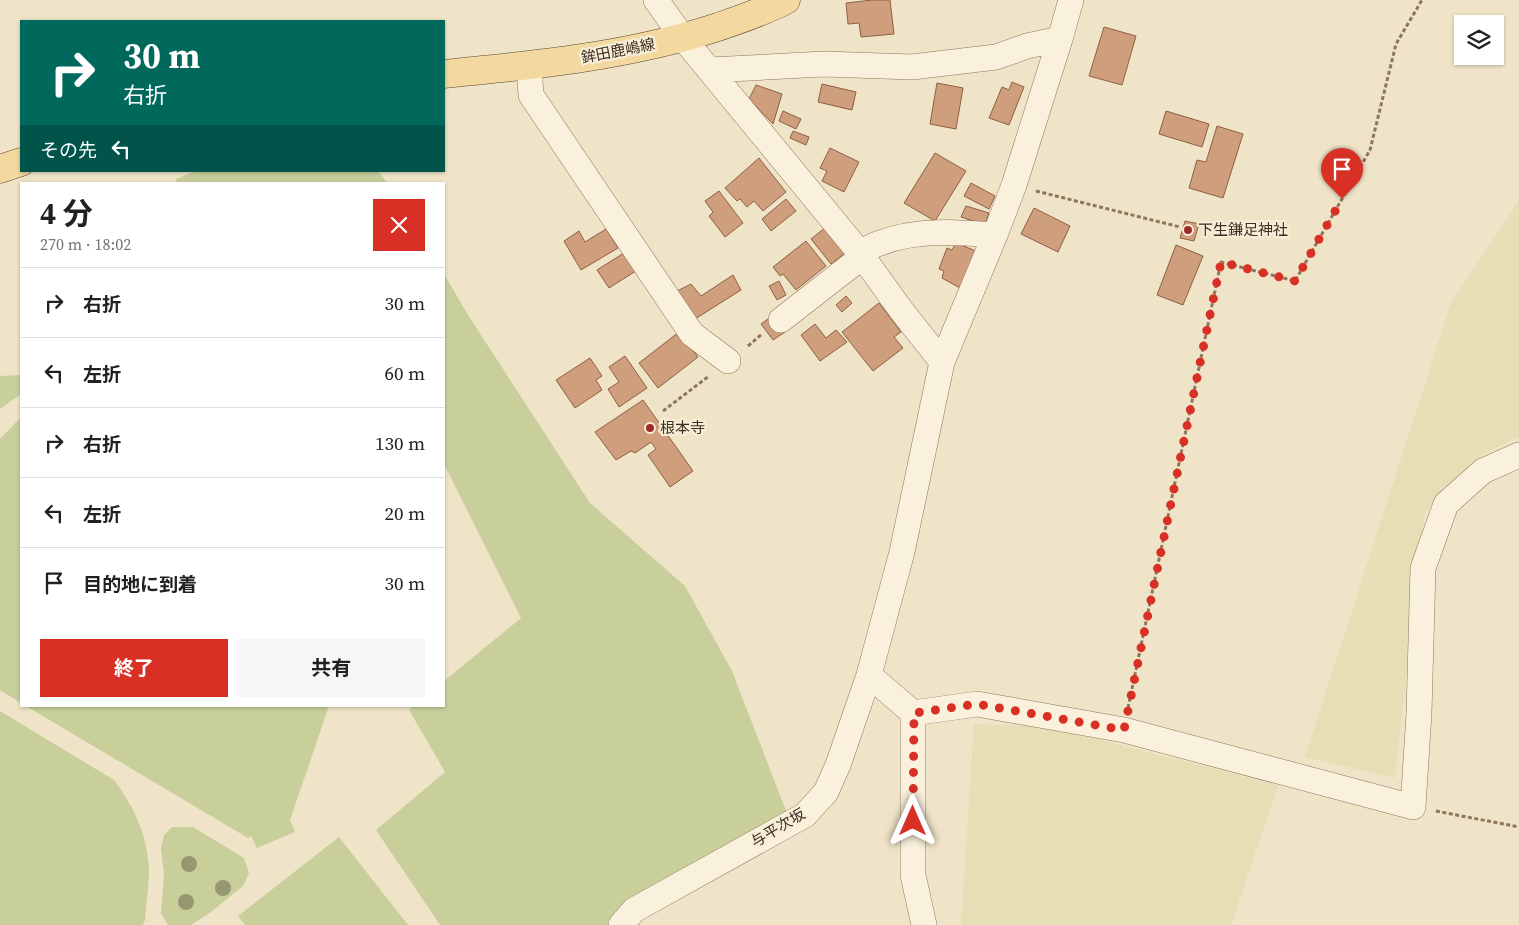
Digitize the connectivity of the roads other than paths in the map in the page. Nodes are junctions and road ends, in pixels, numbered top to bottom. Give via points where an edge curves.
1 (656, 0) edge
2 (786, 0) edge
3 (1071, 0) edge
4 (683, 38) junction
5 (1060, 39) junction
6 (529, 66) junction
7 (710, 70) junction
8 (445, 74) edge
9 (20, 162) edge
10 (0, 169) edge
11 (995, 235) junction
12 (861, 255) junction
13 (781, 320) dead end
14 (728, 361) dead end
15 (942, 362) junction
16 (1519, 455) edge
17 (869, 674) junction
18 (914, 713) junction
19 (621, 925) edge
20 (924, 925) edge

1 - 4 street
2 - 4 main road, 鉾田鹿嶋線
3 - 5 street, 与平次坂
4 - 6 main road, 鉾田鹿嶋線 via 612,54
4 - 7 street
5 - 7 street via 996,57 912,67 824,64
5 - 11 street, 与平次坂
6 - 8 main road, 鉾田鹿嶋線
6 - 14 street via 531,96 692,334
7 - 12 street
9 - 10 main road
11 - 12 street via 919,233 880,243
11 - 15 street, 与平次坂
12 - 13 street
12 - 15 street
15 - 17 street, 与平次坂 via 902,552
16 - 18 street via 1483,471 1446,504 1423,568 1413,806 1124,730 977,704
17 - 18 street
17 - 19 street, 与平次坂 via 826,792 805,815 634,910
18 - 20 street via 913,875

